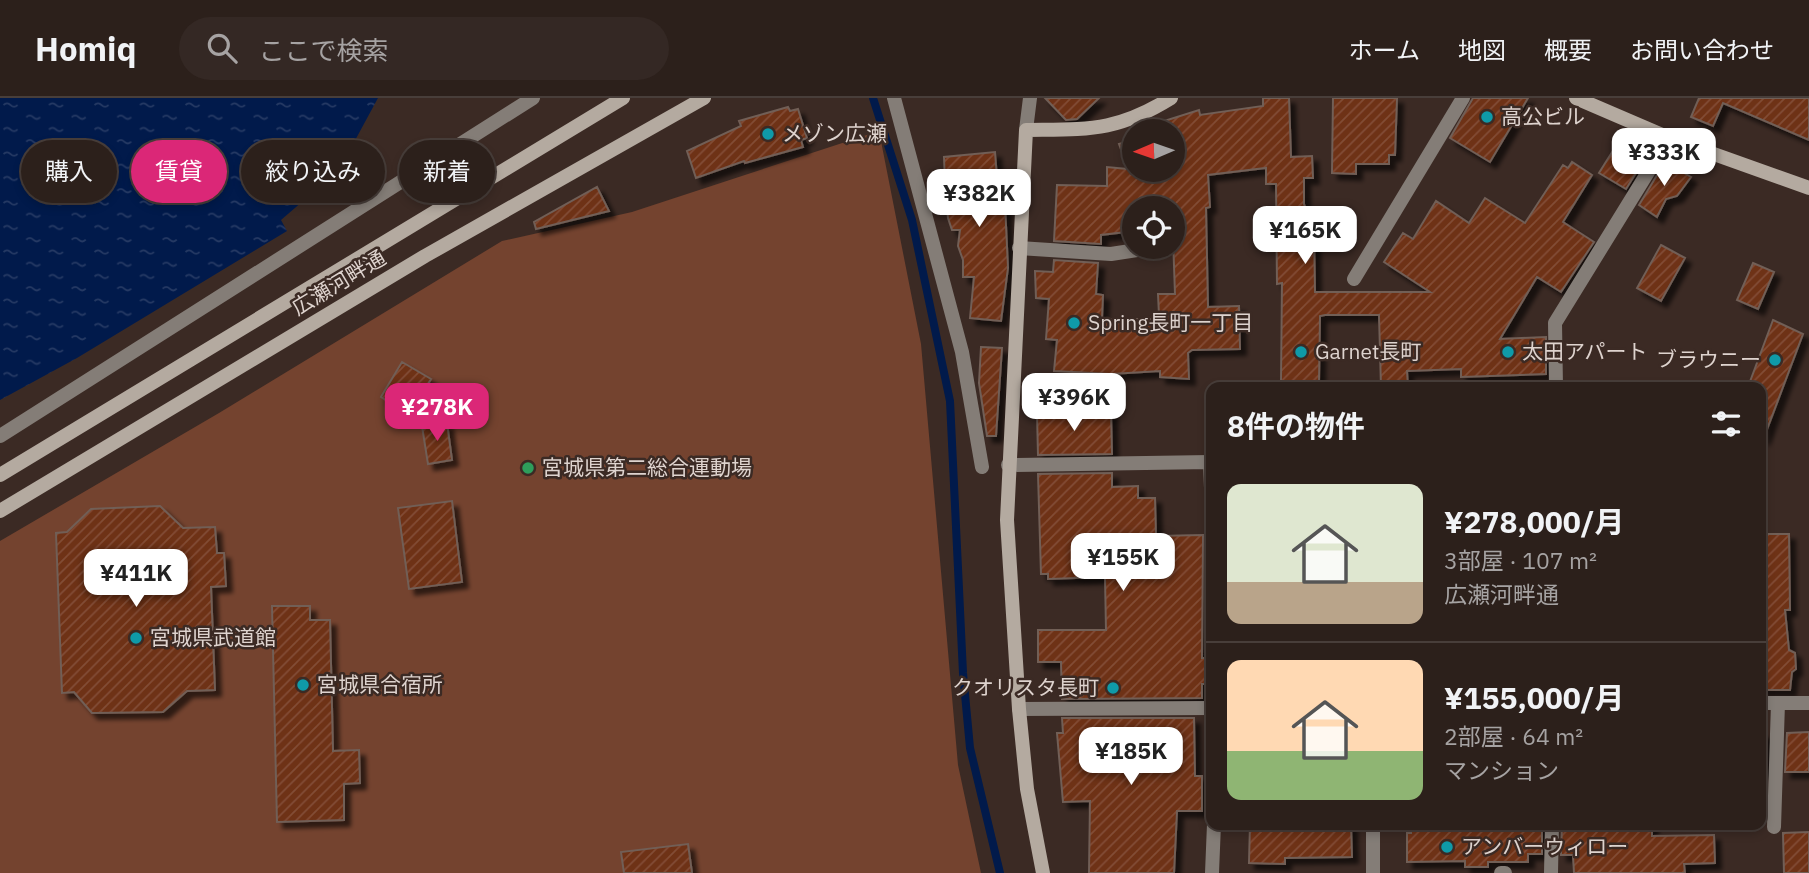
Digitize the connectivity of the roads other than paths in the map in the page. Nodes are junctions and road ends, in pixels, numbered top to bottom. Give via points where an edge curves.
1 (533, 98) edge
2 (623, 98) edge
3 (704, 98) edge
4 (894, 98) edge
5 (1030, 98) edge
6 (1171, 98) edge
7 (1463, 98) edge
8 (1576, 98) edge
9 (1026, 130) junction
10 (1669, 138) junction
11 (1809, 188) edge
12 (1019, 248) junction
13 (1122, 252) edge
14 (1354, 279) dead end
15 (1556, 382) edge
16 (0, 436) edge
17 (1206, 461) edge
18 (1008, 465) junction
19 (982, 467) dead end
20 (0, 475) edge
21 (0, 511) edge
22 (1766, 703) edge
23 (1778, 703) junction
24 (1809, 703) edge
25 (1206, 708) edge
26 (1019, 709) junction
27 (1774, 827) dead end
28 (1213, 830) edge
29 (1373, 830) edge
30 (1552, 830) edge
31 (1043, 873) edge
32 (1212, 873) edge
33 (1373, 873) edge
34 (1551, 873) edge

1 - 16 street
2 - 20 main road, 広瀬河畔通
3 - 21 main road, 広瀬河畔通 via 425,256
4 - 19 street via 962,352
5 - 9 street
6 - 9 main road via 1143,116 1098,129
7 - 14 street
8 - 10 main road
9 - 12 main road
10 - 11 main road
10 - 15 street via 1555,323
12 - 13 street
12 - 18 main road
17 - 18 street
18 - 26 main road
22 - 23 street
23 - 24 street
23 - 27 street
25 - 26 street
26 - 31 main road via 1027,789
28 - 32 street
29 - 33 street
30 - 34 street

